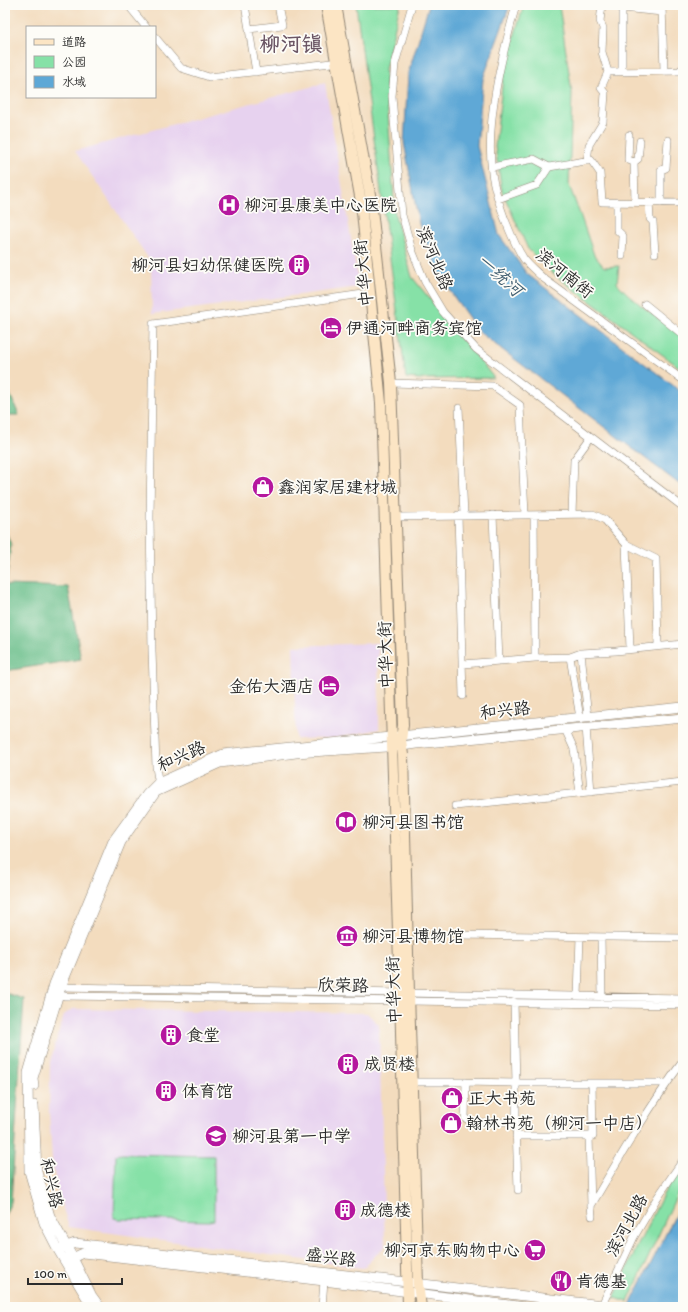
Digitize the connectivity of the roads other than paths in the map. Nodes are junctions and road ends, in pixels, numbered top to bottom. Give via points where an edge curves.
1 (128, 5) edge
2 (244, 5) edge
3 (278, 5) edge
4 (326, 5) edge
5 (336, 5) edge
6 (412, 5) edge
7 (516, 5) edge
8 (602, 5) edge
9 (622, 6) edge
10 (662, 9) edge
11 (145, 26) edge
12 (249, 29) junction
13 (156, 38) edge
14 (341, 62) junction
15 (683, 68) edge
16 (664, 71) junction
17 (256, 72) junction
18 (608, 72) junction
19 (622, 72) junction
20 (629, 135) dead end
21 (668, 140) dead end
22 (640, 141) dead end
23 (587, 161) junction
24 (634, 162) junction
25 (492, 167) junction
26 (548, 167) junction
27 (498, 199) junction
28 (617, 202) junction
29 (635, 202) junction
30 (649, 202) junction
31 (661, 203) junction
32 (683, 203) edge
33 (655, 253) dead end
34 (622, 256) dead end
35 (370, 292) junction
36 (645, 304) dead end
37 (683, 335) edge
38 (683, 380) edge
39 (391, 383) junction
40 (459, 408) dead end
41 (591, 437) junction
42 (683, 507) edge
43 (572, 514) junction
44 (461, 515) junction
45 (493, 515) junction
46 (525, 515) junction
47 (534, 515) junction
48 (396, 517) junction
49 (626, 544) junction
50 (683, 644) edge
51 (658, 646) junction
52 (630, 649) junction
53 (581, 653) junction
54 (570, 656) junction
55 (536, 658) junction
56 (499, 661) junction
57 (463, 664) junction
58 (463, 696) dead end
59 (683, 707) edge
60 (584, 718) junction
61 (683, 718) edge
62 (586, 727) junction
63 (565, 729) junction
64 (397, 741) junction
65 (683, 782) edge
66 (159, 786) junction
67 (591, 792) junction
68 (580, 793) junction
69 (456, 806) dead end
70 (458, 935) dead end
71 (580, 937) junction
72 (601, 937) junction
73 (683, 938) edge
74 (56, 990) junction
75 (578, 996) junction
76 (404, 997) junction
77 (602, 997) junction
78 (683, 998) edge
79 (514, 1002) junction
80 (683, 1005) edge
81 (683, 1061) edge
82 (412, 1082) junction
83 (466, 1082) junction
84 (516, 1083) junction
85 (592, 1083) junction
86 (667, 1083) junction
87 (516, 1122) junction
88 (516, 1136) junction
89 (590, 1136) junction
90 (683, 1160) edge
91 (518, 1190) dead end
92 (591, 1206) junction
93 (592, 1216) dead end
94 (62, 1248) junction
95 (69, 1259) junction
96 (324, 1281) junction
97 (408, 1287) junction
98 (419, 1288) junction
99 (465, 1303) edge
100 (601, 1306) edge
101 (92, 1307) edge
102 (100, 1307) edge
103 (322, 1307) edge
104 (408, 1307) edge
105 (421, 1307) edge
106 (525, 1307) edge

1 - 11 street
2 - 12 street
3 - 12 street via 282,25
4 - 14 main road, 中华大街
5 - 14 main road, 中华大街
6 - 41 street, 滨河北路 via 395,64 392,96 402,215 425,282 443,312 476,350
7 - 25 street, 滨河南街 via 501,64 493,115 490,146
8 - 18 street via 602,52
9 - 10 street
9 - 19 street
10 - 16 street
12 - 17 street
13 - 17 street via 181,68 209,77
14 - 17 street
14 - 35 main road, 中华大街 via 362,202
14 - 39 main road, 中华大街 via 371,200
15 - 16 street via 680,71
16 - 19 street
18 - 19 street
18 - 23 street via 601,88 605,93 603,122 589,145
20 - 24 street via 628,160
21 - 31 street via 666,168 661,170
22 - 24 street via 638,159
23 - 26 street
23 - 28 street via 591,160 600,173 602,202
24 - 29 street
25 - 26 street via 534,159
25 - 27 street, 滨河南街
26 - 27 street via 537,185
27 - 38 street, 滨河南街 via 511,237 525,260 543,278
28 - 29 street
28 - 34 street via 617,230 622,236
29 - 30 street
30 - 31 street
30 - 33 street
31 - 32 street
35 - 64 main road, 中华大街 via 381,403
35 - 66 street via 153,324 150,517 152,651 156,767
36 - 37 street
39 - 46 street via 493,386 520,405
39 - 48 main road, 中华大街
40 - 44 street
41 - 42 street, 滨河北路
41 - 43 street via 574,460
43 - 47 street
43 - 49 street via 594,514 605,520
44 - 45 street
44 - 48 street
44 - 57 street
45 - 46 street
45 - 56 street
46 - 47 street
47 - 55 street
48 - 64 main road, 中华大街 via 403,725
49 - 51 street via 656,559
49 - 52 street
50 - 51 street
51 - 52 street
52 - 53 street
53 - 54 street
53 - 60 street
54 - 55 street
54 - 60 street
55 - 56 street
56 - 57 street
57 - 58 street
59 - 60 street, 和兴路
60 - 64 street, 和兴路
61 - 62 street, 和兴路
62 - 63 street, 和兴路
62 - 67 street
63 - 64 street, 和兴路 via 416,744
63 - 68 street via 574,749
64 - 66 street, 和兴路 via 223,754
64 - 76 main road, 中华大街
65 - 67 street
66 - 74 street, 和兴路 via 122,842
67 - 68 street
68 - 69 street
70 - 71 street
71 - 72 street
71 - 75 street
72 - 73 street
72 - 77 street
74 - 76 street, 欣荣路
74 - 94 street, 和兴路 via 33,1078 37,1172
75 - 76 street, 欣荣路
75 - 77 street, 欣荣路
76 - 79 street, 欣荣路
76 - 82 main road, 中华大街
76 - 97 main road, 中华大街
77 - 78 street, 欣荣路
79 - 80 street, 欣荣路
79 - 84 street
81 - 86 street
82 - 83 street
82 - 98 main road, 中华大街
83 - 84 street
83 - 87 street via 465,1118 472,1122
84 - 85 street
84 - 87 street
85 - 86 street
85 - 89 street via 593,1136
86 - 92 street
87 - 88 street
88 - 89 street
88 - 91 street
89 - 92 street
90 - 100 street, 滨河北路 via 634,1237
92 - 93 street
94 - 95 street, 和兴路
94 - 97 street, 盛兴路 via 75,1243
95 - 96 street, 盛兴路 via 83,1253
95 - 101 street
95 - 102 street
96 - 97 street, 盛兴路
96 - 103 street
97 - 98 street, 盛兴路
97 - 104 main road, 中华大街
98 - 99 street, 盛兴路
98 - 100 street, 盛兴路
98 - 105 main road, 中华大街
99 - 106 street, 盛兴路

